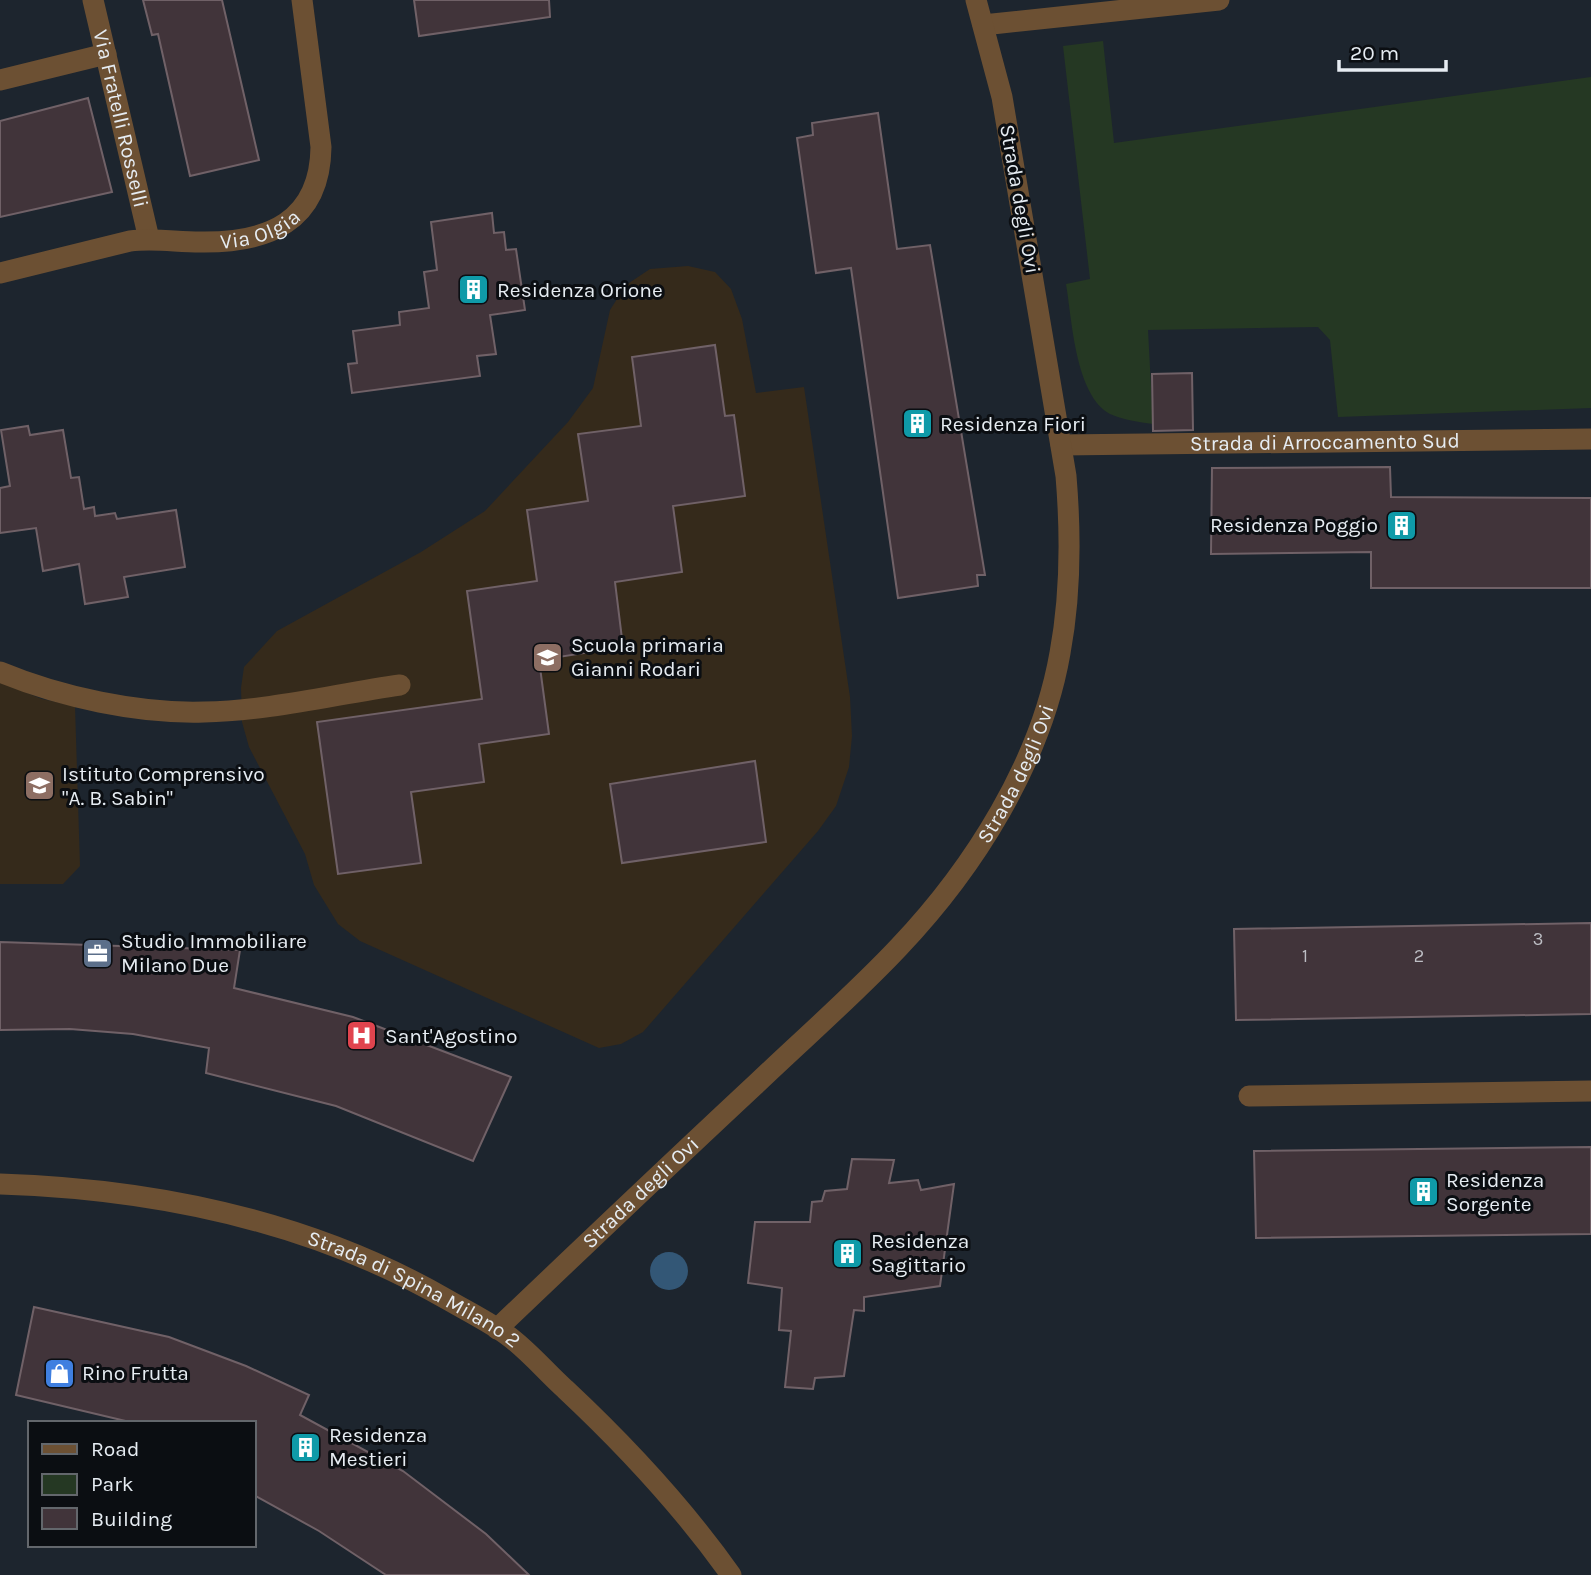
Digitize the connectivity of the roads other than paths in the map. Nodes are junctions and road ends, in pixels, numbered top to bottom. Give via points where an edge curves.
1 (93, 0) edge
2 (302, 0) edge
3 (976, 0) edge
4 (1219, 0) edge
5 (983, 25) junction
6 (106, 54) junction
7 (0, 80) edge
8 (149, 239) junction
9 (0, 272) edge
10 (1591, 439) edge
11 (1061, 445) junction
12 (0, 672) edge
13 (400, 685) dead end
14 (1591, 1091) edge
15 (1250, 1096) dead end
16 (0, 1184) edge
17 (497, 1329) junction
18 (731, 1575) edge

1 - 6 street, Via Fratelli Rosselli
2 - 8 street, Via Olgia via 321,147 321,170 310,202 286,223 247,237 199,242
3 - 5 street
4 - 5 street
5 - 11 street, Strada degli Ovi via 1002,97
6 - 7 street
6 - 8 street, Via Fratelli Rosselli
8 - 9 street, Via Olgia
10 - 11 street, Strada di Arroccamento Sud
11 - 17 street, Strada degli Ovi via 1071,540 1060,654 1027,759 970,857 936,904 870,977
12 - 13 street via 64,694 201,713
14 - 15 street
16 - 17 street, Strada di Spina Milano 2 via 68,1186 219,1210 309,1237 409,1278
17 - 18 street, Strada di Spina Milano 2 via 633,1454 694,1522

